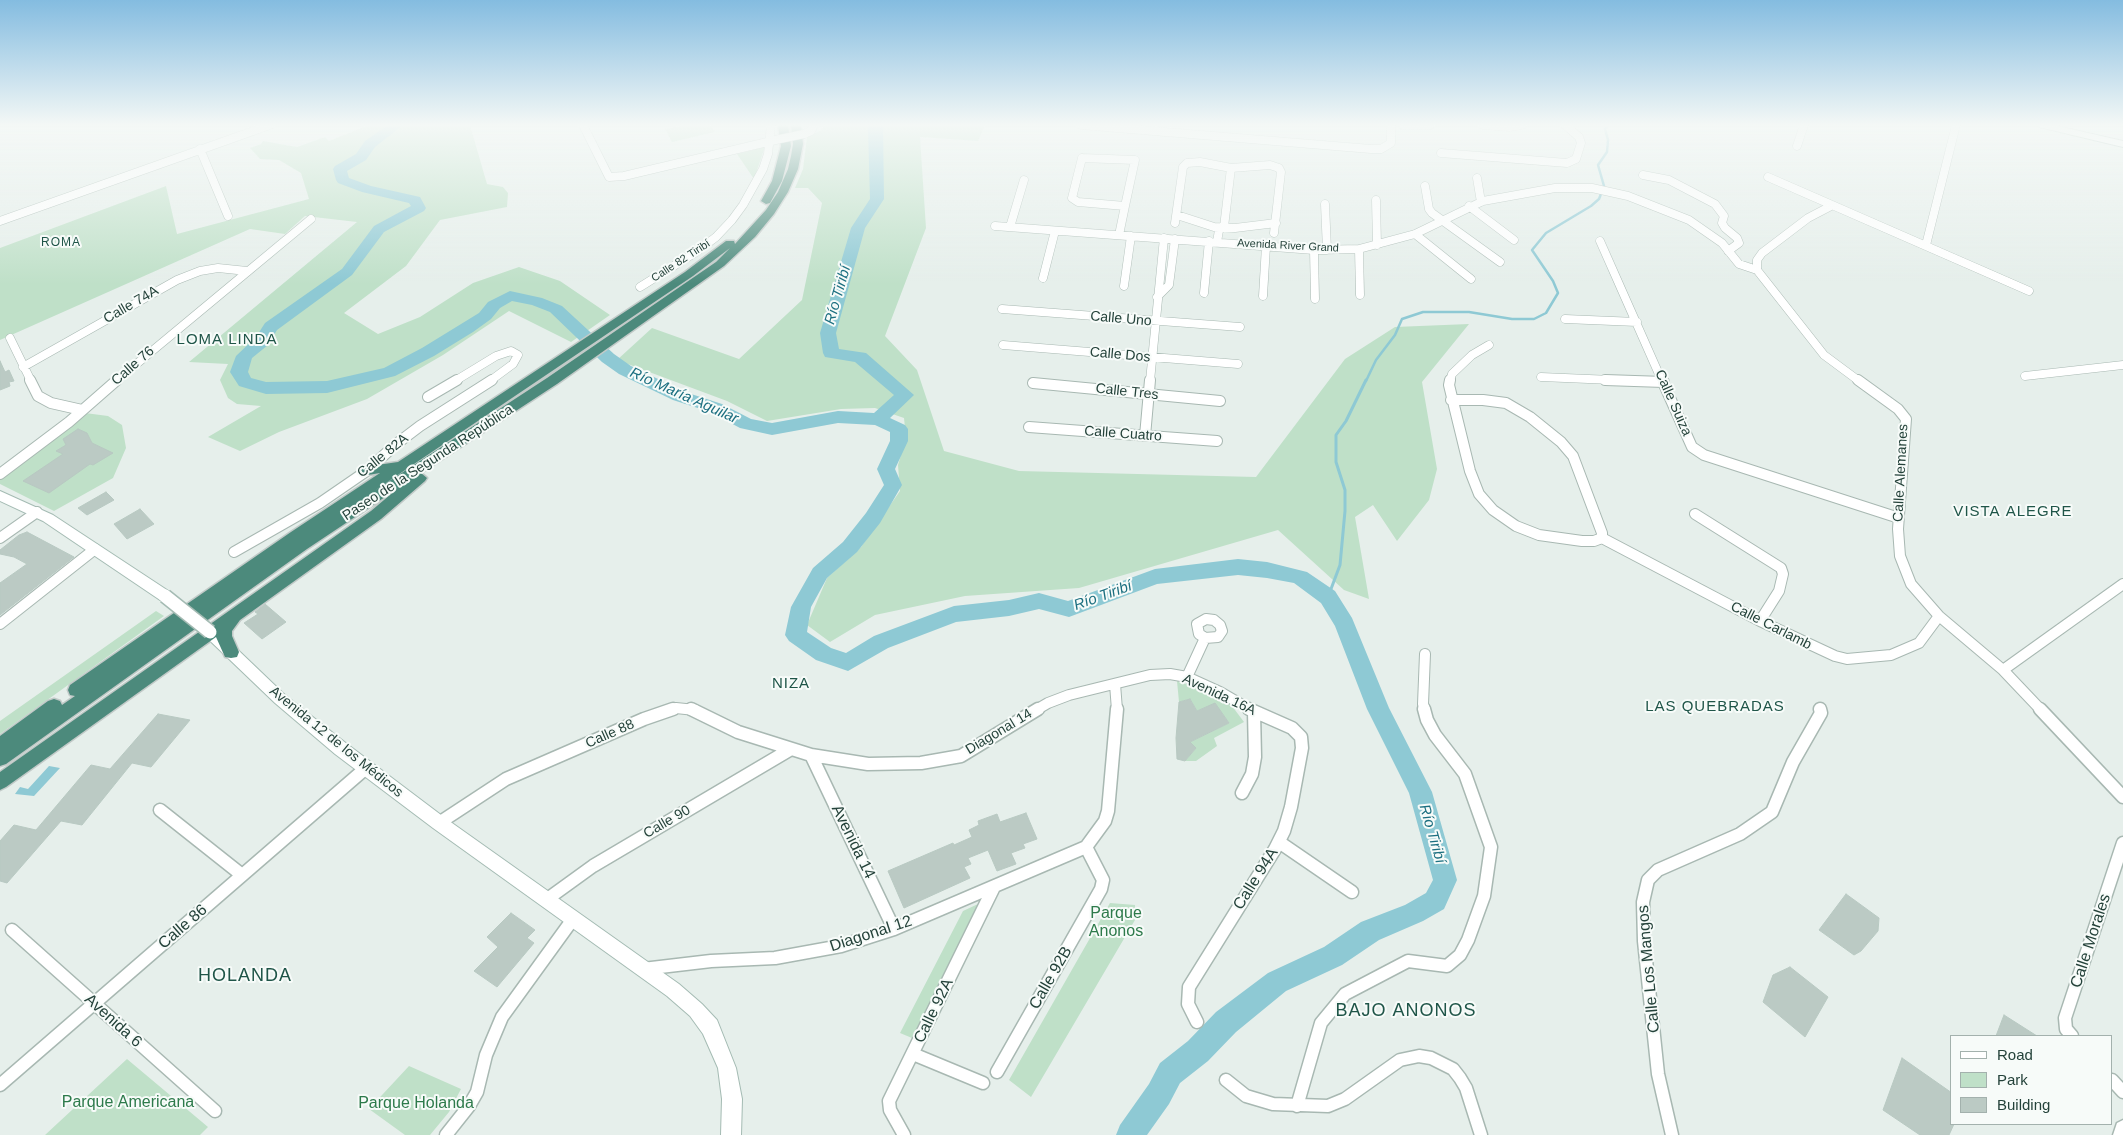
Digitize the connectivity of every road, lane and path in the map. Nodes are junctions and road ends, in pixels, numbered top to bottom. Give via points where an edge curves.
1 (120, 178) edge
2 (212, 178) edge
3 (758, 178) edge
4 (778, 178) edge
5 (790, 178) edge
6 (1077, 178) edge
7 (1130, 178) edge
8 (1182, 178) edge
9 (1231, 178) edge
10 (1280, 178) edge
11 (1477, 178) dead end
12 (1655, 178) edge
13 (1770, 178) edge
14 (1943, 178) edge
15 (1024, 180) dead end
16 (1425, 186) dead end
17 (1376, 200) dead end
18 (1481, 202) junction
19 (1325, 204) dead end
20 (1125, 206) junction
21 (1468, 206) junction
22 (1831, 206) junction
23 (228, 216) dead end
24 (311, 219) dead end
25 (1444, 220) junction
26 (0, 221) edge
27 (1276, 224) junction
28 (995, 226) dead end
29 (1010, 227) junction
30 (1224, 227) junction
31 (1055, 231) junction
32 (1274, 233) dead end
33 (1415, 234) junction
34 (1119, 235) junction
35 (1131, 236) junction
36 (1164, 238) junction
37 (1174, 239) junction
38 (1514, 240) dead end
39 (1600, 241) dead end
40 (1213, 242) junction
41 (1230, 243) junction
42 (1377, 245) junction
43 (1926, 245) junction
44 (1266, 246) junction
45 (1359, 248) junction
46 (1314, 250) junction
47 (1327, 250) junction
48 (1728, 251) junction
49 (1500, 262) dead end
50 (1757, 270) junction
51 (247, 271) junction
52 (1043, 278) dead end
53 (1471, 279) dead end
54 (1124, 286) dead end
55 (640, 288) dead end
56 (2029, 291) dead end
57 (1204, 293) dead end
58 (1360, 295) dead end
59 (1263, 296) dead end
60 (1157, 297) junction
61 (1315, 299) dead end
62 (1002, 309) dead end
63 (632, 319) junction
64 (1566, 319) dead end
65 (1155, 322) junction
66 (1637, 322) junction
67 (1240, 327) dead end
68 (10, 338) dead end
69 (1489, 345) dead end
70 (1003, 346) dead end
71 (1152, 358) junction
72 (1238, 364) dead end
73 (2123, 365) edge
74 (23, 367) junction
75 (2025, 376) dead end
76 (1541, 377) dead end
77 (546, 378) junction
78 (1664, 382) junction
79 (1033, 383) dead end
80 (1148, 394) junction
81 (428, 397) dead end
82 (1451, 400) junction
83 (1220, 401) dead end
84 (82, 410) junction
85 (1029, 427) dead end
86 (1145, 436) junction
87 (464, 439) junction
88 (1217, 441) dead end
89 (403, 465) junction
90 (368, 470) junction
91 (0, 474) edge
92 (0, 496) edge
93 (37, 512) junction
94 (1695, 514) dead end
95 (1899, 518) junction
96 (0, 538) edge
97 (1602, 538) junction
98 (95, 549) junction
99 (234, 552) dead end
100 (2123, 584) edge
101 (241, 610) junction
102 (1939, 616) junction
103 (1760, 620) junction
104 (0, 624) edge
105 (210, 632) junction
106 (1206, 638) dead end
107 (231, 652) junction
108 (1425, 654) dead end
109 (2004, 670) junction
110 (1187, 676) junction
111 (1115, 684) junction
112 (1820, 710) dead end
113 (1254, 712) junction
114 (54, 718) junction
115 (1292, 728) joint
116 (0, 745) edge
117 (791, 749) junction
118 (811, 756) junction
119 (0, 759) edge
120 (366, 768) junction
121 (0, 770) edge
122 (0, 782) edge
123 (1242, 793) dead end
124 (2123, 797) edge
125 (160, 810) dead end
126 (439, 823) junction
127 (1278, 842) junction
128 (2123, 843) edge
129 (1086, 847) junction
130 (242, 876) junction
131 (994, 887) junction
132 (1352, 892) dead end
133 (546, 900) junction
134 (573, 919) junction
135 (894, 929) junction
136 (12, 930) dead end
137 (644, 969) junction
138 (94, 1004) junction
139 (1197, 1022) dead end
140 (2071, 1035) edge
141 (913, 1054) junction
142 (997, 1072) dead end
143 (1226, 1080) dead end
144 (2113, 1081) edge
145 (983, 1083) dead end
146 (0, 1085) edge
147 (2123, 1092) edge
148 (1297, 1106) junction
149 (215, 1111) dead end
150 (2123, 1129) edge
151 (905, 1134) edge
152 (446, 1135) edge
153 (731, 1135) edge
154 (1481, 1135) edge
155 (1672, 1135) edge
156 (2122, 1135) edge

1 - 26 street
2 - 23 street
3 - 55 street, Calle 82 Tiribí via 743,205 716,237
4 - 63 highway, Paseo de la Segunda República via 767,200 726,247
5 - 63 highway, Paseo de la Segunda República via 763,222 738,249 720,264
6 - 20 street via 1072,198 1078,202
7 - 20 street
8 - 30 street via 1176,219
9 - 30 street
10 - 27 street
11 - 18 street
12 - 48 street via 1686,188 1722,211 1725,228 1738,238 1738,243
13 - 22 street
14 - 43 street
15 - 29 street
16 - 25 street via 1429,208
17 - 42 street
18 - 21 street, Avenida River Grand
18 - 48 street, Avenida River Grand via 1555,188 1592,188 1660,207 1690,220
19 - 47 street
20 - 34 street
21 - 25 street, Avenida River Grand
21 - 38 street
22 - 43 street
22 - 50 street via 1808,218 1762,253 1757,260
24 - 51 street, Calle 76
25 - 33 street, Avenida River Grand
25 - 49 street
27 - 30 street
27 - 32 street
28 - 29 street, Avenida River Grand
29 - 31 street, Avenida River Grand
30 - 40 street
30 - 41 street via 1231,231
31 - 34 street, Avenida River Grand
31 - 52 street
33 - 42 street, Avenida River Grand
33 - 53 street
34 - 35 street, Avenida River Grand
35 - 36 street, Avenida River Grand
35 - 54 street
36 - 37 street, Avenida River Grand
36 - 60 street
37 - 40 street, Avenida River Grand
37 - 60 street via 1169,285
39 - 66 street, Calle Suiza
40 - 41 street, Avenida River Grand
40 - 57 street
41 - 44 street, Avenida River Grand
42 - 45 street, Avenida River Grand
43 - 56 street
44 - 46 street, Avenida River Grand
44 - 59 street
45 - 47 street, Avenida River Grand
45 - 58 street
46 - 47 street, Avenida River Grand
46 - 61 street
48 - 50 street, Avenida River Grand via 1739,264
50 - 95 street, Calle Alemanes via 1824,355 1898,409 1906,419
51 - 74 street, Calle 74A via 218,268 176,280
51 - 84 street, Calle 76
60 - 65 street
62 - 65 street, Calle Uno
63 - 77 highway, Paseo de la Segunda República
64 - 66 street
65 - 67 street, Calle Uno
65 - 71 street
66 - 78 street, Calle Suiza
68 - 74 street
69 - 82 street via 1452,374 1449,384
70 - 71 street, Calle Dos
71 - 72 street, Calle Dos
71 - 80 street
73 - 75 street
74 - 84 street via 38,396 51,403
76 - 78 street
77 - 87 highway, Paseo de la Segunda República
77 - 89 highway, Paseo de la Segunda República
78 - 95 street, Calle Suiza via 1687,437 1692,446 1704,455
79 - 80 street, Calle Tres
80 - 83 street, Calle Tres
80 - 86 street
81 - 90 street, Calle 82A via 488,360 511,351 518,355 505,371 420,426
82 - 97 street via 1506,403 1561,442 1573,456
82 - 97 street via 1470,471 1480,494 1494,510 1516,526 1539,534 1582,541
84 - 91 street, Calle 76
85 - 86 street, Calle Cuatro
86 - 88 street, Calle Cuatro
87 - 101 highway via 376,515
87 - 114 highway, Paseo de la Segunda República via 302,545
89 - 90 highway
89 - 116 highway, Paseo de la Segunda República via 240,575
90 - 99 street, Calle 82A via 312,508
92 - 93 main road, Avenida 12 de los Médicos
93 - 96 street
93 - 98 main road, Avenida 12 de los Médicos
94 - 103 street via 1781,568 1783,574 1779,591
95 - 102 street, Calle Alemanes via 1904,571
97 - 103 street, Calle Carlamb
98 - 104 street
98 - 105 main road, Avenida 12 de los Médicos, bridge via 165,596
100 - 109 street
101 - 105 highway
101 - 107 highway via 224,630
102 - 103 street, Calle Carlamb via 1919,643 1892,655 1847,658 1825,652
102 - 109 street, Calle Alemanes
105 - 107 main road, Avenida 12 de los Médicos
105 - 122 highway
106 - 110 street
107 - 120 main road, Avenida 12 de los Médicos via 280,699
108 - 148 street via 1423,704 1427,720 1465,774 1491,847 1484,896 1468,940 1460,955 1447,966 1408,961 1345,994 1321,1022
109 - 124 street, Calle Alemanes
110 - 111 street, Avenida 16A via 1150,675
110 - 113 street, Avenida 16A
111 - 118 street, Diagonal 14 via 1048,703 961,756 946,760 868,764
111 - 129 street via 1117,717 1108,811 1098,834
112 - 155 street, Calle Los Mangos via 1772,812 1740,834 1658,870 1648,880 1643,902 1644,941 1658,1074
113 - 115 street, Avenida 16A
113 - 123 street via 1255,757 1252,774
114 - 119 highway, Paseo de la Segunda República
114 - 121 highway
115 - 127 street, Calle 94A via 1301,737 1302,748 1291,807
117 - 118 street, Diagonal 14
117 - 126 street, Calle 88 via 738,732 697,711 676,708 506,779
117 - 133 street, Calle 90 via 593,866
118 - 135 street, Avenida 14
120 - 126 main road, Avenida 12 de los Médicos
120 - 130 street, Calle 86
125 - 130 street
126 - 133 main road, Avenida 12 de los Médicos
127 - 132 street
127 - 139 street, Calle 94A via 1189,987 1188,1004
128 - 140 street, Calle Morales via 2065,1018 2066,1029
129 - 131 street, Diagonal 12
129 - 142 street, Calle 92B via 1103,880 1101,889
130 - 138 street, Calle 86
131 - 135 street, Diagonal 12
131 - 141 street, Calle 92A
133 - 134 main road, Avenida 12 de los Médicos
134 - 137 main road, Avenida 12 de los Médicos
134 - 152 street via 502,1017 486,1055 477,1092
135 - 137 street, Diagonal 12 via 841,946 775,958
136 - 138 street, Avenida 6
137 - 153 main road, Avenida 12 de los Médicos via 696,1010 710,1027 727,1068 732,1099
138 - 146 street, Calle 86
138 - 149 street, Avenida 6
141 - 145 street
141 - 151 street, Calle 92A via 889,1101 890,1110
143 - 148 street via 1246,1096
144 - 147 street
148 - 154 street via 1337,1103 1400,1060 1419,1056 1442,1062 1453,1069 1466,1088
150 - 156 street

